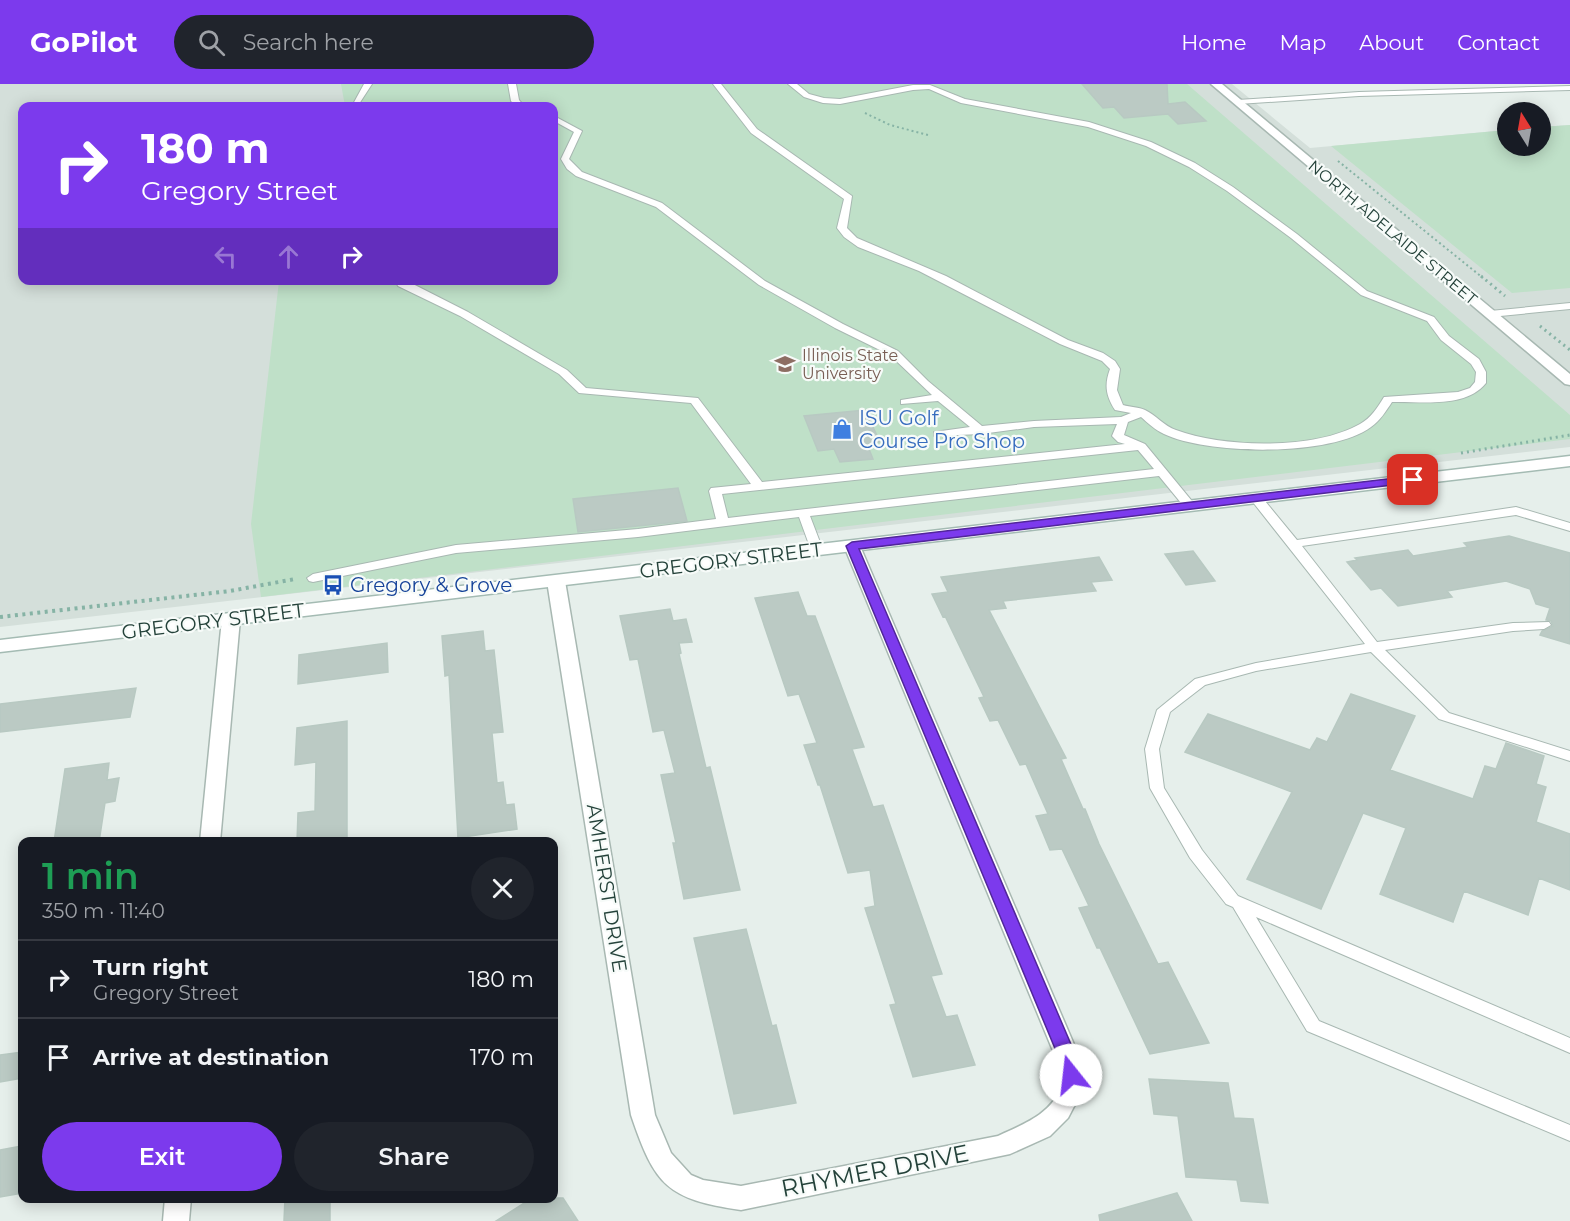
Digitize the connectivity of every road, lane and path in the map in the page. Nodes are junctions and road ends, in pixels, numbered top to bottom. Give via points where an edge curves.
1 (368, 84) edge
2 (512, 84) edge
3 (717, 84) edge
4 (792, 84) edge
5 (1216, 84) edge
6 (1474, 84) edge
7 (1570, 88) edge
8 (1487, 92) junction
9 (356, 102) edge
10 (516, 102) edge
11 (1238, 102) junction
12 (862, 111) dead end
13 (558, 120) edge
14 (928, 135) dead end
15 (1331, 156) dead end
16 (403, 285) edge
17 (1570, 306) edge
18 (1521, 310) junction
19 (1490, 314) junction
20 (1570, 350) edge
21 (1570, 381) edge
22 (924, 383) junction
23 (940, 397) junction
24 (1143, 413) junction
25 (1122, 420) junction
26 (981, 431) junction
27 (938, 434) dead end
28 (1141, 446) junction
29 (1570, 461) edge
30 (1162, 472) junction
31 (759, 486) junction
32 (1256, 498) junction
33 (1190, 506) junction
34 (803, 512) junction
35 (723, 522) junction
36 (1570, 527) edge
37 (1294, 544) junction
38 (852, 546) junction
39 (817, 550) junction
40 (313, 578) dead end
41 (556, 581) junction
42 (231, 619) junction
43 (1544, 625) dead end
44 (0, 646) edge
45 (1374, 647) junction
46 (1570, 756) edge
47 (210, 837) edge
48 (1238, 902) junction
49 (1570, 1046) edge
50 (1570, 1133) edge
51 (683, 1184) joint
52 (178, 1203) edge
53 (176, 1221) edge

1 - 9 lane
2 - 10 lane
3 - 24 lane via 754,131 829,180 849,198 842,228 849,237 1110,361 1115,369 1110,382 1112,399 1119,408
4 - 24 lane via 801,93 818,99 844,99 898,86 930,87 962,100 1108,129 1152,146 1217,180 1279,224 1362,292 1432,320 1445,338 1473,360 1482,378 1471,392 1457,396 1388,399 1366,426 1346,435 1300,445 1200,441 1167,431
5 - 11 street, NORTH ADELAIDE STREET
6 - 8 lane
7 - 8 lane
8 - 11 lane via 1359,94
11 - 19 street, NORTH ADELAIDE STREET
12 - 14 path via 890,125
13 - 22 lane via 578,131 565,159 579,174 659,204 762,283 894,354
15 - 18 path
16 - 31 lane via 464,314 553,366 583,391 694,400
17 - 18 lane
18 - 19 lane
18 - 20 path
19 - 21 street, NORTH ADELAIDE STREET
22 - 23 lane
22 - 23 lane via 905,402
23 - 26 lane
24 - 25 lane
25 - 26 lane
25 - 28 lane via 1118,436
26 - 27 lane
28 - 30 lane
28 - 31 lane
29 - 32 street, GREGORY STREET
30 - 33 lane
30 - 34 lane
31 - 35 lane via 715,491
32 - 33 street, GREGORY STREET
32 - 37 lane
33 - 38 street, GREGORY STREET
34 - 35 lane
34 - 39 lane
35 - 40 lane via 456,549
36 - 37 lane via 1516,511
37 - 45 lane
38 - 39 street, GREGORY STREET
38 - 51 street, RHYMER DRIVE via 1070,1063 1072,1087 1059,1111 1041,1128 1001,1146 741,1198 711,1194
39 - 41 street, GREGORY STREET
41 - 42 street, GREGORY STREET
41 - 51 street, AMHERST DRIVE via 643,1115 651,1140
42 - 44 street, GREGORY STREET
42 - 47 street
43 - 45 lane
45 - 46 lane via 1444,716
45 - 48 lane via 1256,667 1200,682 1164,710 1152,748 1157,788 1196,854 1232,900
48 - 49 lane
48 - 50 lane via 1313,1026
52 - 53 street

